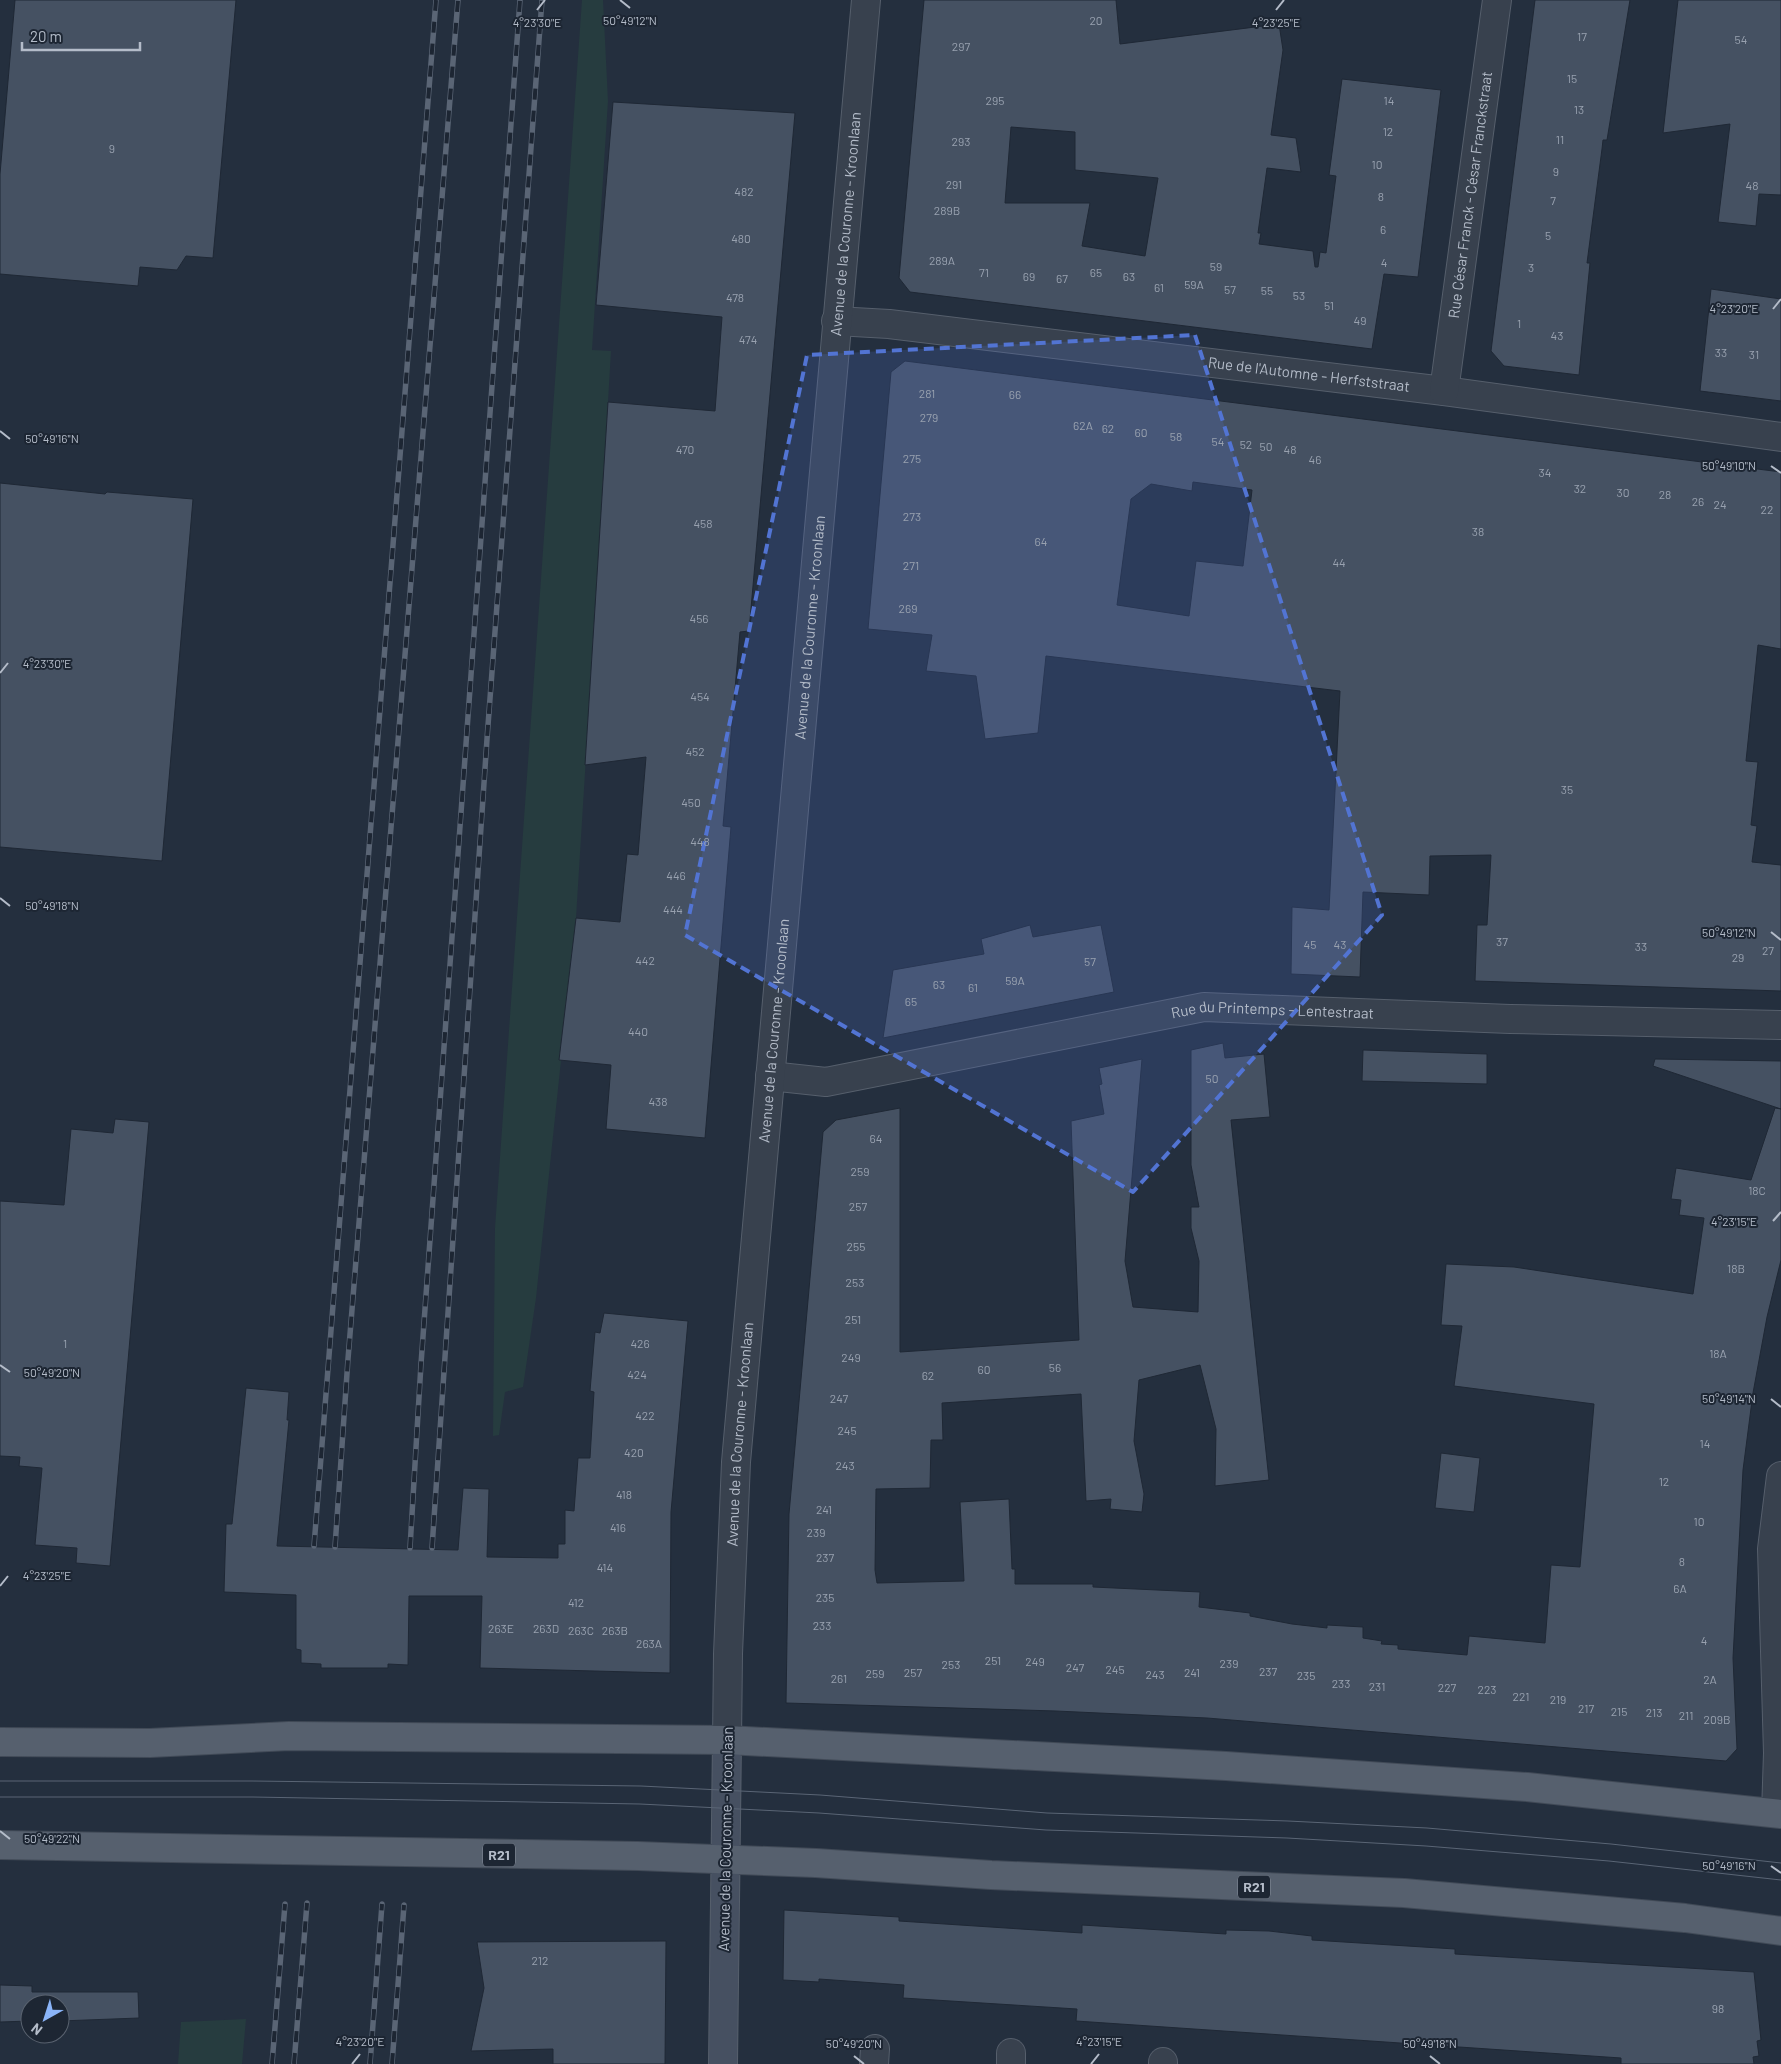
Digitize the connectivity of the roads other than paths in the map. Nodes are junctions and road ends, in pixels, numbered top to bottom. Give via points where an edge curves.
1 (866, 0) edge
2 (1497, 0) edge
3 (836, 321) junction
4 (1444, 391) junction
5 (1781, 437) edge
6 (1781, 1025) edge
7 (770, 1076) junction
8 (1781, 1476) edge
9 (727, 1740) junction
10 (0, 1742) edge
11 (1778, 1813) edge
12 (0, 1845) edge
13 (725, 1859) junction
14 (1781, 1931) edge
15 (723, 2064) edge

1 - 3 street, Avenue de la Couronne - Kroonlaan
2 - 4 street, Rue César Franck - César Franckstraat
3 - 4 street, Rue de l'Automne - Herfststraat via 888,324
3 - 7 street, Avenue de la Couronne - Kroonlaan
4 - 5 street, Rue de l'Automne - Herfststraat
6 - 7 street, Rue du Printemps - Lentestraat via 1204,1007 826,1082
7 - 9 street, Avenue de la Couronne - Kroonlaan via 735,1479
8 - 11 street via 1772,1549
9 - 10 main road via 289,1736 150,1743
9 - 11 main road via 1246,1767 1527,1787
9 - 13 main road, Avenue de la Couronne - Kroonlaan
12 - 13 main road, R21
13 - 14 main road, R21 via 1010,1876 1404,1893 1685,1918
13 - 15 main road, Avenue de la Couronne - Kroonlaan

